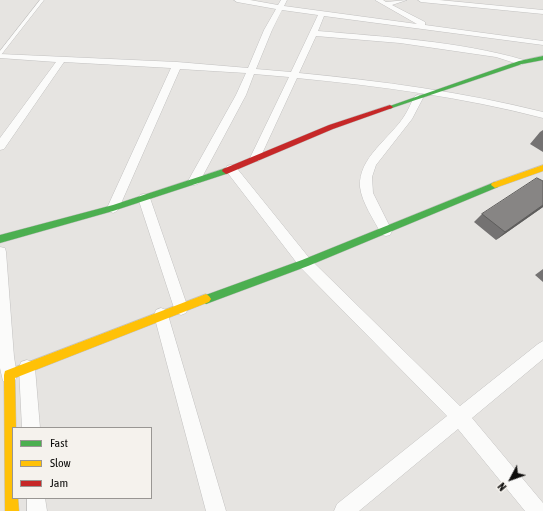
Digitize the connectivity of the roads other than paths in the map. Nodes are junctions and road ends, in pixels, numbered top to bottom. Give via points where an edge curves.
1 (42, 0) edge
2 (237, 0) edge
3 (404, 0) edge
4 (421, 0) edge
5 (381, 2) edge
6 (282, 3) edge
7 (543, 12) edge
8 (322, 14) junction
9 (431, 28) junction
10 (313, 33) junction
11 (543, 43) edge
12 (0, 55) edge
13 (543, 58) edge
14 (62, 59) junction
15 (521, 62) junction
16 (177, 66) junction
17 (251, 71) junction
18 (294, 75) junction
19 (435, 92) junction
20 (418, 98) junction
21 (543, 115) edge
22 (0, 146) edge
23 (255, 158) junction
24 (543, 168) edge
25 (231, 169) junction
26 (194, 181) junction
27 (144, 198) junction
28 (113, 208) junction
29 (386, 231) junction
30 (0, 240) edge
31 (0, 252) edge
32 (305, 263) junction
33 (182, 308) junction
34 (162, 315) junction
35 (543, 349) edge
36 (3, 358) edge
37 (27, 368) junction
38 (8, 375) junction
39 (459, 416) junction
40 (31, 427) edge
41 (5, 445) edge
42 (36, 499) edge
43 (12, 511) edge
44 (37, 511) edge
45 (216, 511) edge
46 (344, 511) edge
47 (537, 511) edge

1 - 12 lane
2 - 6 street
3 - 5 street
4 - 7 street
5 - 9 street
6 - 8 street
6 - 17 street
8 - 9 street
8 - 10 street
9 - 11 street
10 - 15 street via 400,41
10 - 18 street
12 - 14 street
13 - 15 street
14 - 16 street
14 - 22 street
15 - 19 street
16 - 17 street
16 - 28 street
17 - 18 street
17 - 26 street via 241,95
18 - 19 street via 354,80
18 - 23 street
19 - 20 street
19 - 21 street
20 - 23 street via 331,127
20 - 29 street via 409,117 372,164 368,173 367,192
23 - 25 street
24 - 29 street
25 - 26 street
25 - 32 street
26 - 27 street
27 - 28 street
27 - 33 street
28 - 30 street
29 - 32 street
31 - 36 street
32 - 33 street
32 - 39 street
33 - 34 street
34 - 37 street
34 - 45 street
35 - 39 street
36 - 38 street
37 - 38 street
37 - 40 street
38 - 41 street
39 - 46 street
39 - 47 street
41 - 43 street
42 - 44 street

